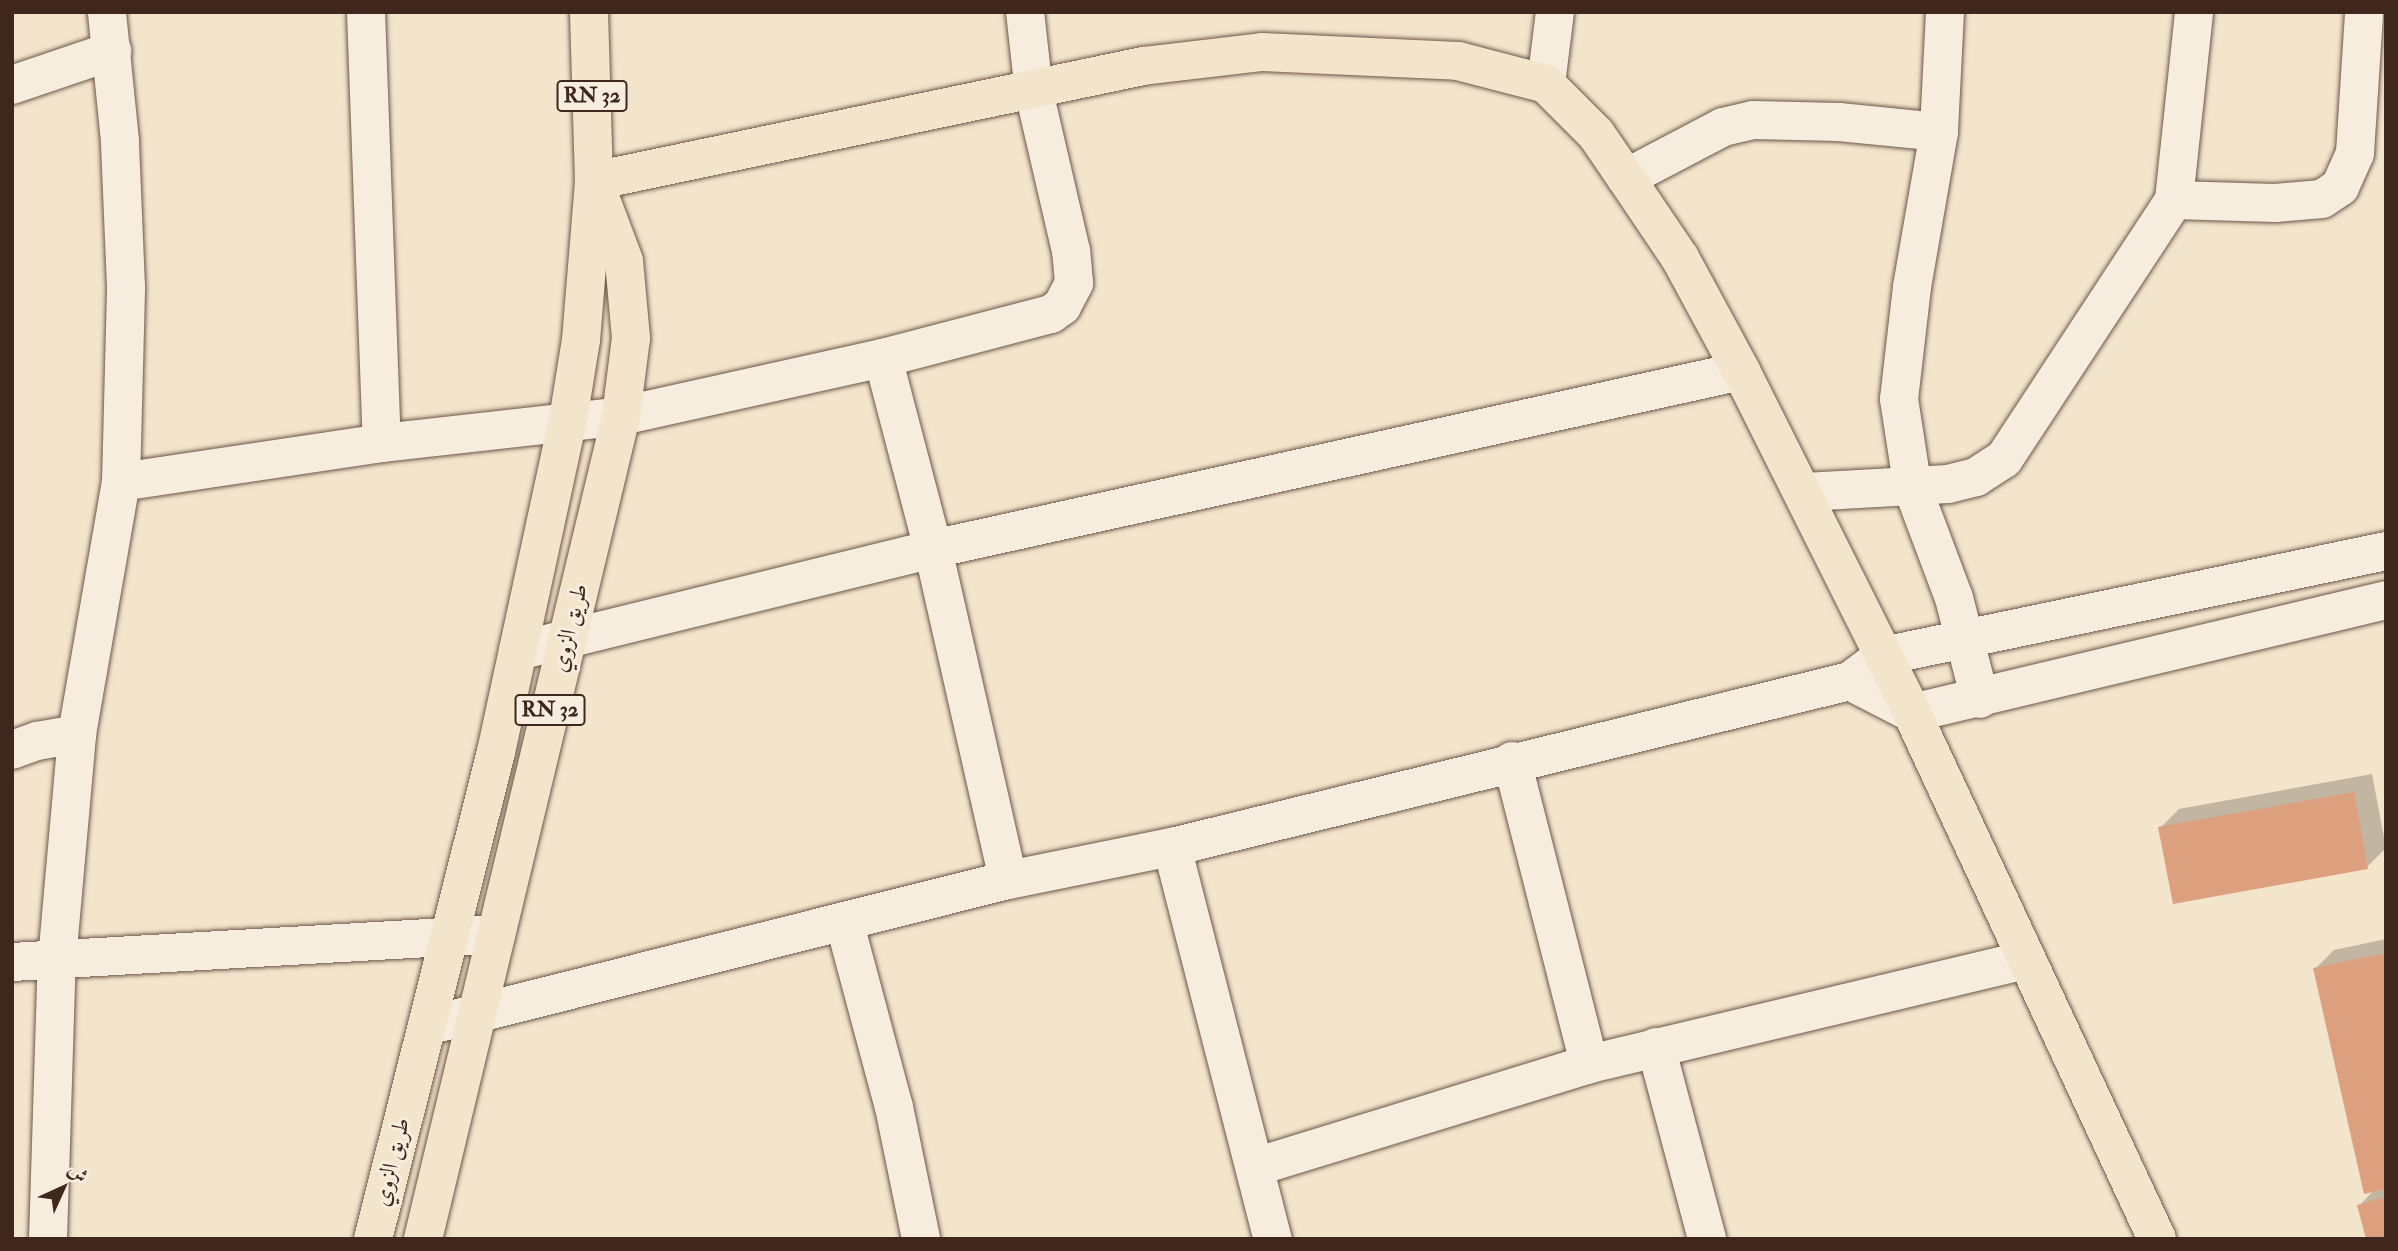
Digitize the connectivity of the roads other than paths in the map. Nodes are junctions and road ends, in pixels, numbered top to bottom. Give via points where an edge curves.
1 (107, 12) edge
2 (366, 12) edge
3 (589, 12) edge
4 (1025, 12) edge
5 (1555, 12) edge
6 (1945, 12) edge
7 (2194, 12) edge
8 (2364, 12) edge
9 (112, 51) junction
10 (1546, 84) junction
11 (12, 85) edge
12 (1034, 92) junction
13 (1939, 132) junction
14 (1626, 178) junction
15 (594, 181) junction
16 (2174, 200) junction
17 (883, 358) junction
18 (1741, 370) junction
19 (621, 416) junction
20 (568, 419) junction
21 (382, 443) junction
22 (121, 482) junction
23 (1913, 489) junction
24 (1805, 492) junction
25 (933, 549) junction
26 (2386, 551) edge
27 (2222, 582) junction
28 (2386, 600) edge
29 (2233, 635) junction
30 (1965, 640) junction
31 (567, 641) junction
32 (518, 651) junction
33 (1883, 656) junction
34 (1850, 681) junction
35 (1980, 699) junction
36 (1912, 713) junction
37 (77, 734) junction
38 (12, 750) edge
39 (1512, 761) junction
40 (1172, 847) junction
41 (1008, 880) junction
42 (844, 921) junction
43 (496, 934) junction
44 (449, 937) junction
45 (57, 960) junction
46 (2024, 960) junction
47 (12, 962) edge
48 (477, 1013) junction
49 (427, 1026) junction
50 (1656, 1047) junction
51 (1589, 1064) junction
52 (1255, 1167) junction
53 (48, 1239) edge
54 (373, 1239) edge
55 (424, 1239) edge
56 (921, 1239) edge
57 (1273, 1239) edge
58 (1707, 1239) edge
59 (2157, 1239) edge

1 - 9 street
2 - 21 street
3 - 15 main road, طريق الزوي / RN 32
4 - 12 street
5 - 10 street
6 - 13 street
7 - 16 street
8 - 16 street via 2355,153 2340,187 2322,199 2299,201
9 - 11 street
9 - 22 street via 126,287
10 - 12 main road via 1458,61 1262,52 1143,66
10 - 14 main road via 1596,134
12 - 15 main road
12 - 17 street via 1072,251 1074,283 1069,295 1051,314
13 - 14 street via 1839,122 1753,120 1723,127
13 - 23 street via 1912,287 1899,399
14 - 18 main road via 1680,258
15 - 19 main road, طريق الزوي / RN 32 via 624,261 631,338
15 - 20 main road, طريق الزوي / RN 32 via 581,340
16 - 23 street via 2004,459 1976,477
17 - 19 street
17 - 25 street
18 - 24 main road
18 - 25 street
19 - 20 street
19 - 31 main road, طريق الزوي / RN 32
20 - 21 street
20 - 32 main road, طريق الزوي / RN 32
21 - 22 street
22 - 37 street
23 - 24 street
23 - 30 street via 1942,561
24 - 33 main road
25 - 31 street
25 - 41 street
26 - 27 street
27 - 29 street
27 - 30 street
28 - 29 street
29 - 35 street
30 - 33 street
30 - 35 street
31 - 32 street
31 - 43 main road, طريق الزوي / RN 32
32 - 44 main road, طريق الزوي / RN 32
33 - 34 street
33 - 36 main road
34 - 36 street
34 - 39 street
35 - 36 street
36 - 46 main road
37 - 38 street
37 - 45 street
39 - 40 street
39 - 51 street
40 - 41 street
40 - 52 street
41 - 42 street
42 - 48 street
42 - 56 street via 894,1107
43 - 44 street
43 - 48 main road, طريق الزوي / RN 32
44 - 45 street
44 - 49 main road, طريق الزوي / RN 32
45 - 47 street
45 - 53 street
46 - 50 street
46 - 59 main road
48 - 49 street
48 - 55 main road, طريق الزوي / RN 32
49 - 54 main road, طريق الزوي / RN 32
50 - 51 street
50 - 58 street
51 - 52 street
52 - 57 street

